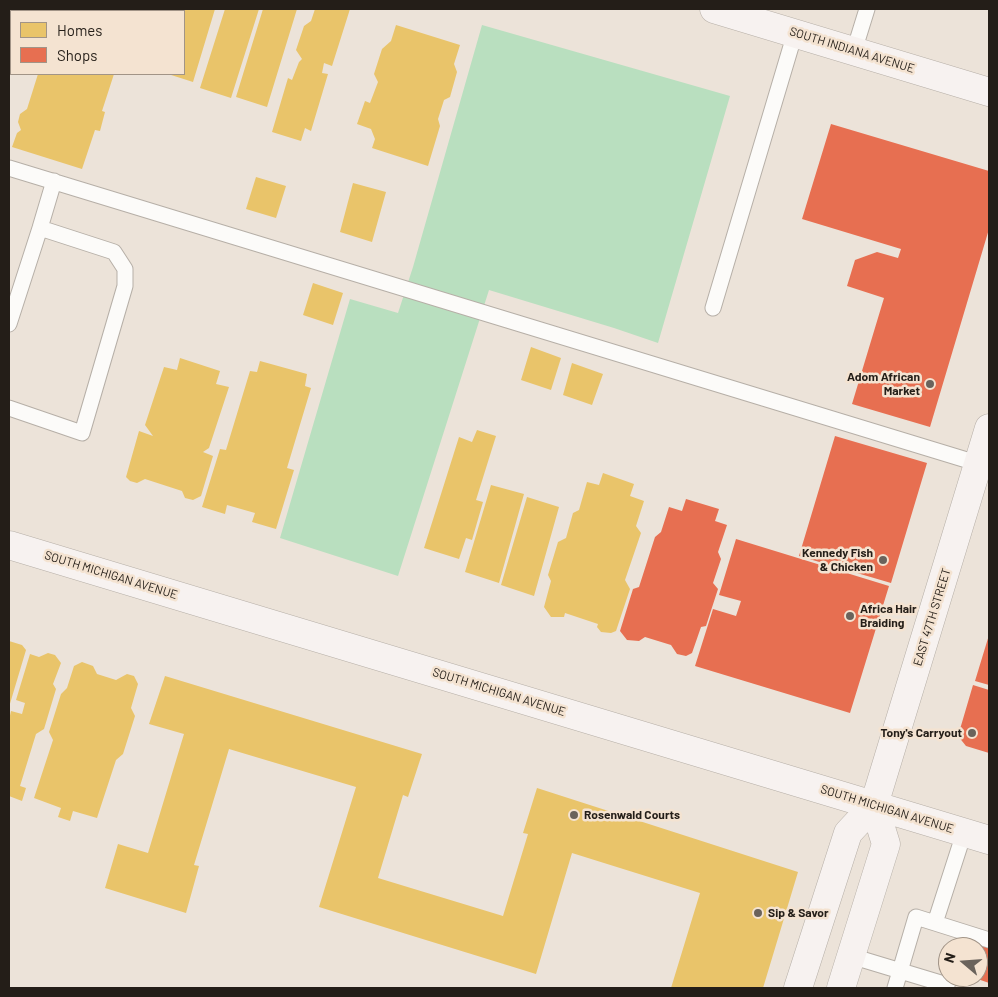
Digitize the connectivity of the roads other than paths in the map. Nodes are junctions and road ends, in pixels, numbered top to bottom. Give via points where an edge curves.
1 (714, 9) edge
2 (867, 9) edge
3 (794, 33) junction
4 (854, 51) junction
5 (989, 92) edge
6 (9, 168) edge
7 (54, 181) junction
8 (40, 228) junction
9 (713, 308) dead end
10 (9, 324) edge
11 (9, 408) edge
12 (989, 428) edge
13 (984, 465) edge
14 (9, 544) edge
15 (874, 806) junction
16 (977, 836) edge
17 (936, 923) junction
18 (965, 932) junction
19 (963, 937) edge
20 (989, 940) edge
21 (851, 956) junction
22 (900, 971) junction
23 (938, 981) edge
24 (798, 988) edge
25 (841, 988) edge
26 (895, 988) edge

1 - 3 street, SOUTH INDIANA AVENUE
2 - 4 lane
3 - 4 street, SOUTH INDIANA AVENUE
3 - 9 lane
4 - 5 street, SOUTH INDIANA AVENUE
6 - 7 lane
7 - 8 lane
7 - 13 lane
8 - 10 lane
8 - 11 lane via 114,252 125,269 125,286 82,433
12 - 13 street, EAST 47TH STREET
13 - 15 street, EAST 47TH STREET
14 - 15 street, SOUTH MICHIGAN AVENUE
15 - 16 street, SOUTH MICHIGAN AVENUE
15 - 21 street via 886,844
15 - 24 street, EAST 47TH STREET via 848,833
16 - 17 lane
17 - 18 lane
17 - 22 lane via 916,917
18 - 19 lane
18 - 20 lane
21 - 22 lane
21 - 25 street
22 - 23 lane
22 - 26 lane

